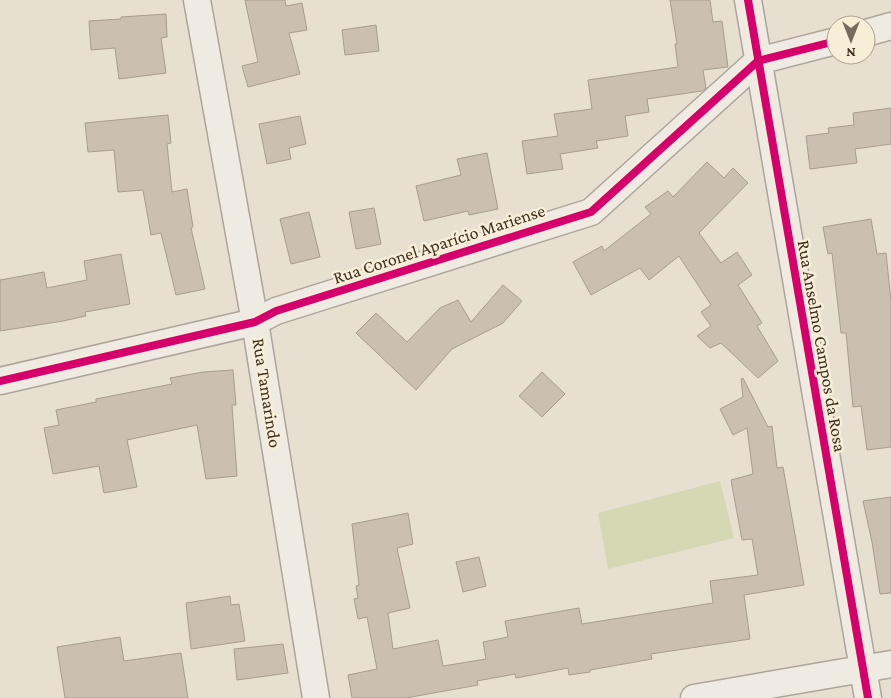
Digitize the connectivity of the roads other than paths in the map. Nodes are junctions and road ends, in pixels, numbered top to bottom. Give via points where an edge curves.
1 (197, 0) edge
2 (748, 0) edge
3 (891, 26) edge
4 (876, 30) edge
5 (826, 44) edge
6 (758, 61) junction
7 (255, 322) junction
8 (0, 381) edge
9 (891, 664) edge
10 (863, 668) junction
11 (316, 698) edge
12 (694, 698) edge
13 (868, 698) edge

1 - 7 street, Rua Tamarindo
2 - 6 street, Rua Anselmo Campos da Rosa
3 - 4 street
5 - 6 street, Rua Coronel Aparício Mariense
6 - 7 street, Rua Coronel Aparício Mariense via 590,212 276,311
6 - 10 street, Rua Anselmo Campos da Rosa
7 - 8 street, Rua Coronel Aparício Mariense
7 - 11 street, Rua Tamarindo
9 - 10 street
10 - 12 street
10 - 13 street, Rua Anselmo Campos da Rosa

